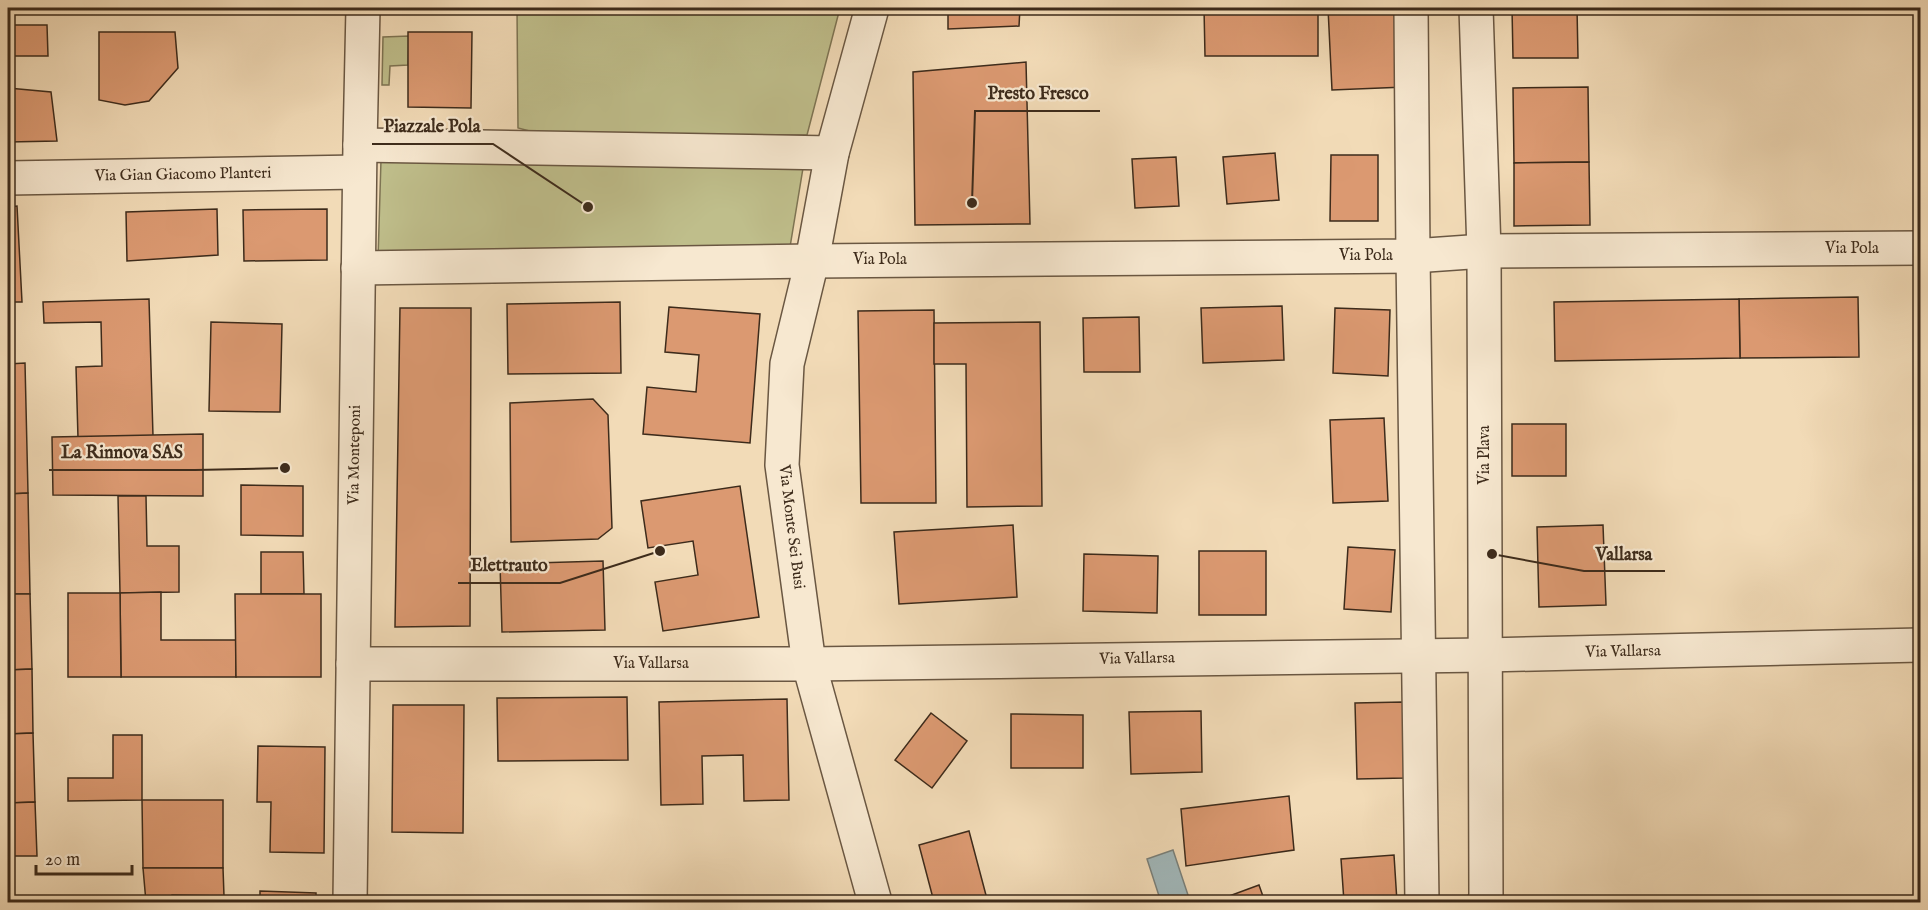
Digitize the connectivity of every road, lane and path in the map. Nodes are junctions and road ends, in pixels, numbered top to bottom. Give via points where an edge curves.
1 (363, 8) edge
2 (872, 8) edge
3 (1411, 8) edge
4 (1476, 8) edge
5 (832, 153) junction
6 (359, 159) junction
7 (8, 178) edge
8 (1920, 248) edge
9 (1485, 251) junction
10 (1413, 256) junction
11 (812, 261) junction
12 (358, 268) junction
13 (1920, 645) edge
14 (1419, 654) junction
15 (1486, 655) junction
16 (353, 664) junction
17 (808, 664) junction
18 (350, 903) edge
19 (875, 903) edge
20 (1422, 903) edge
21 (1484, 903) edge

1 - 6 street, Via Monteponi
2 - 5 street, Via Monte Sei Busi
3 - 10 street
4 - 9 street, Via Plava
5 - 6 street, Via Gian Giacomo Planteri
5 - 11 street, Via Monte Sei Busi
6 - 7 street, Via Gian Giacomo Planteri
6 - 12 street, Via Monteponi
8 - 9 street, Via Pola
9 - 10 street, Via Pola
9 - 15 street, Via Plava
10 - 11 street, Via Pola
10 - 14 street
11 - 12 street, Via Pola
11 - 17 street, Via Monte Sei Busi via 787,364 782,465
12 - 16 street, Via Monteponi
13 - 15 street, Via Vallarsa
14 - 15 street, Via Vallarsa
14 - 17 street, Via Vallarsa
14 - 20 street
15 - 21 street, Via Plava
16 - 17 street, Via Vallarsa
16 - 18 street, Via Monteponi
17 - 19 street, Via Monte Sei Busi

